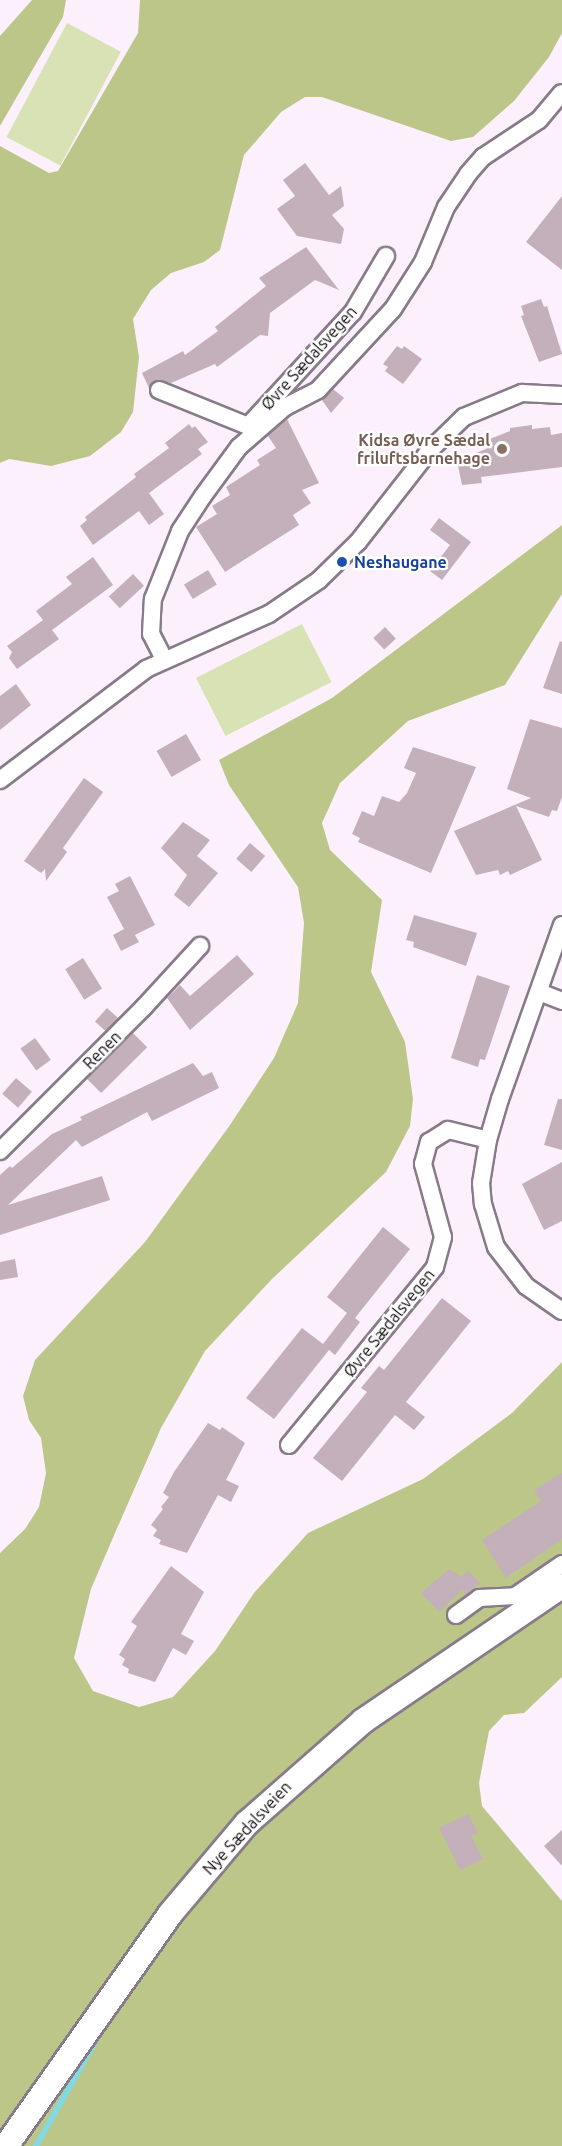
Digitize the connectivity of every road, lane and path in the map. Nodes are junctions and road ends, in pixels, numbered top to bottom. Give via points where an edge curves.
1 (562, 93) edge
2 (386, 256) dead end
3 (159, 390) dead end
4 (562, 394) edge
5 (248, 426) junction
6 (239, 447) junction
7 (164, 659) junction
8 (0, 780) edge
9 (562, 925) edge
10 (200, 946) dead end
11 (539, 992) junction
12 (562, 1001) edge
13 (488, 1140) junction
14 (0, 1151) edge
15 (562, 1311) edge
16 (289, 1445) dead end
17 (562, 1564) edge
18 (562, 1586) edge
19 (456, 1615) dead end
20 (6, 2146) edge

1 - 6 street, Øvre Sædalsvegen via 539,120 483,157 468,174 446,207 423,262 393,309 318,390 285,407
2 - 5 street, Øvre Sædalsvegen via 353,312
3 - 5 street
4 - 7 street via 522,393 464,417 436,443 358,542 319,580 269,614
5 - 6 street, Øvre Sædalsvegen
6 - 7 street, Øvre Sædalsvegen via 180,531 161,571 149,617 151,634
7 - 8 street via 102,700
9 - 11 street
10 - 14 street, Renen
11 - 12 street
11 - 13 street
13 - 15 street via 481,1183 489,1231 510,1268 526,1286
13 - 16 street, Øvre Sædalsvegen via 448,1130 429,1142 423,1164 442,1237 435,1267
17 - 19 street via 515,1596 479,1598
18 - 20 main road, Nye Sædalsveien via 363,1721 247,1823 171,1914

